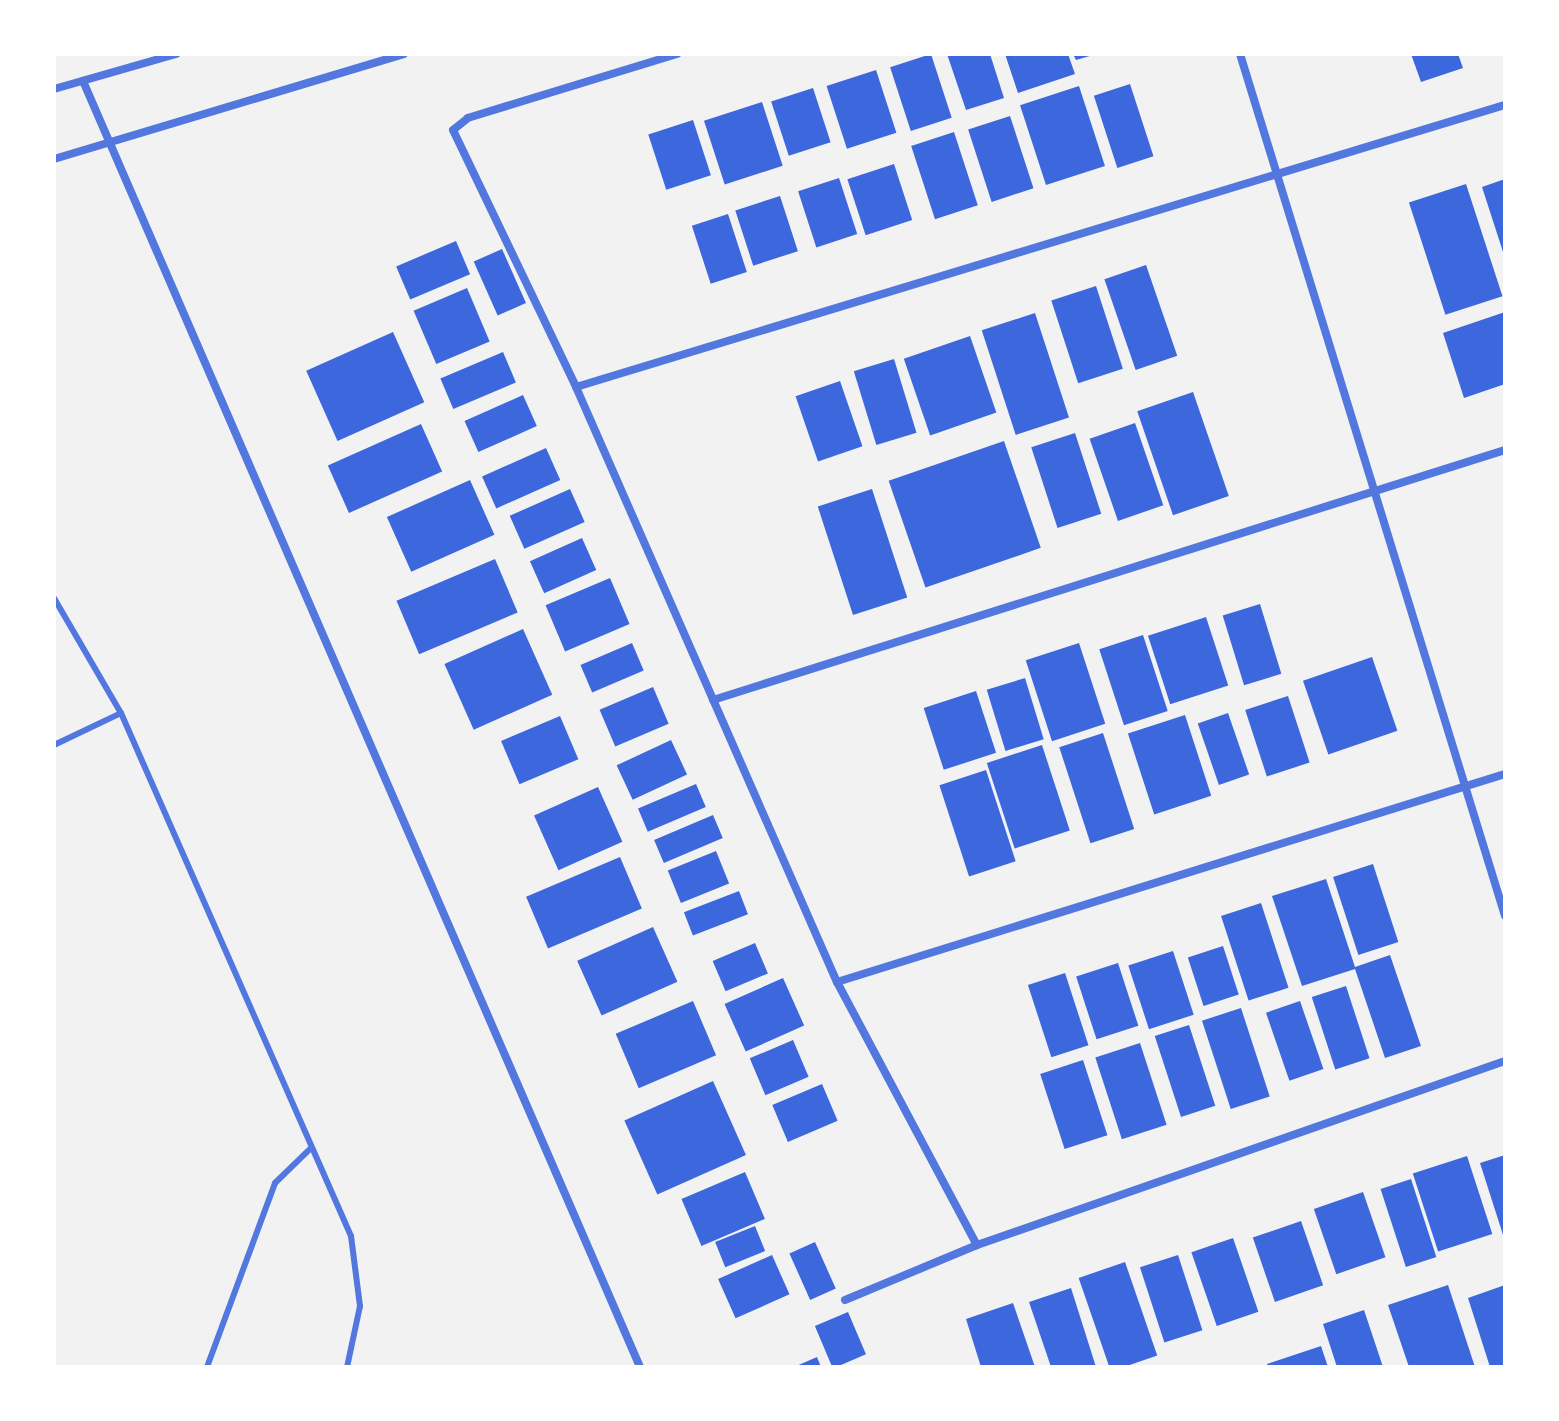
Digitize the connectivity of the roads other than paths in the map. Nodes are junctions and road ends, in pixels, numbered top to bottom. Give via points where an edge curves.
1 (176, 54) edge
2 (404, 54) edge
3 (677, 54) edge
4 (1240, 54) edge
5 (83, 81) junction
6 (54, 89) edge
7 (1505, 105) edge
8 (110, 145) junction
9 (54, 159) edge
10 (1276, 175) junction
11 (576, 387) junction
12 (1505, 450) edge
13 (1373, 493) junction
14 (54, 598) edge
15 (713, 700) junction
16 (121, 713) junction
17 (54, 745) edge
18 (1505, 774) edge
19 (1462, 787) junction
20 (1505, 916) edge
21 (837, 982) junction
22 (1505, 1061) edge
23 (311, 1148) junction
24 (977, 1245) junction
25 (845, 1300) dead end
26 (207, 1367) edge
27 (347, 1367) edge
28 (640, 1367) edge

1 - 5 street
2 - 8 street
3 - 11 street via 453,127
4 - 10 street
5 - 6 street
5 - 8 street
7 - 10 street
8 - 9 street
8 - 28 street
10 - 11 street
10 - 13 street
11 - 15 street
12 - 13 street
13 - 15 street
13 - 19 street
14 - 16 lane
15 - 21 street
16 - 17 lane
16 - 23 lane
18 - 19 street
19 - 20 street
19 - 21 street
21 - 24 street
22 - 24 street
23 - 26 lane via 275,1183
23 - 27 lane via 351,1236 360,1306
24 - 25 street

